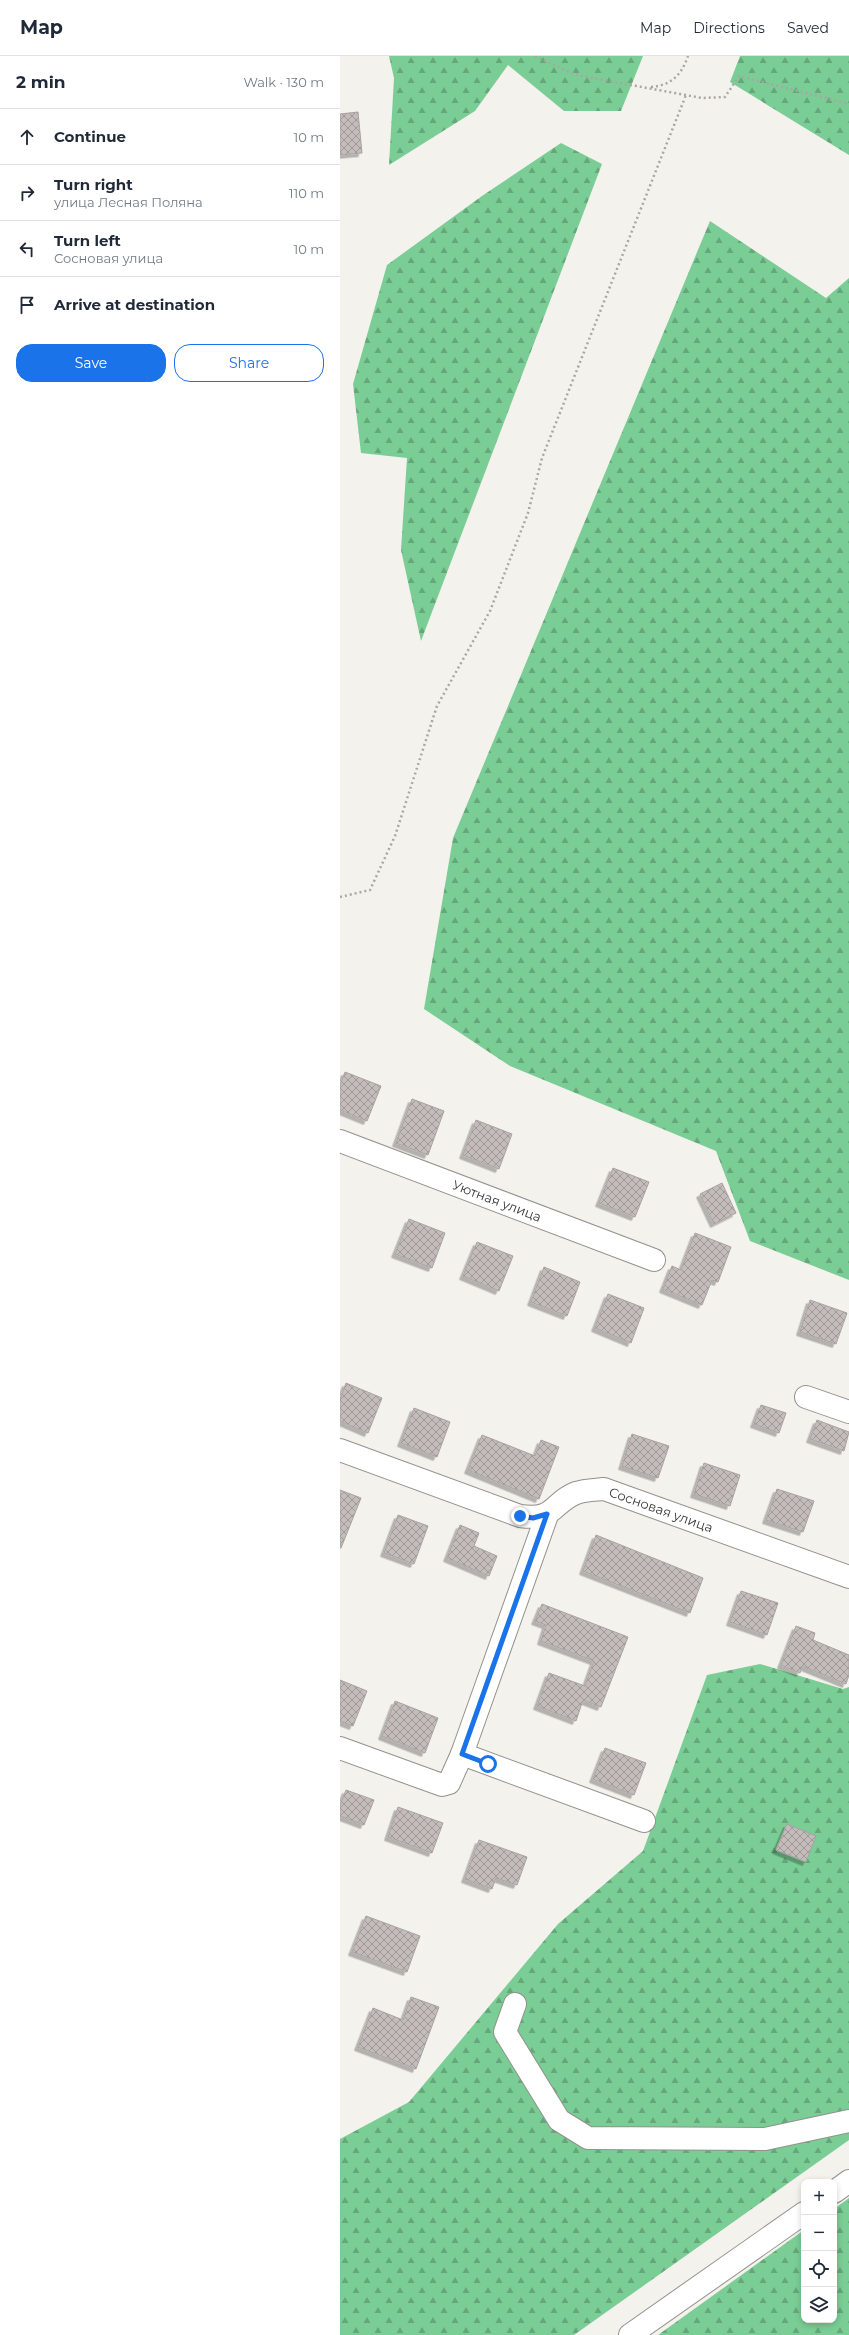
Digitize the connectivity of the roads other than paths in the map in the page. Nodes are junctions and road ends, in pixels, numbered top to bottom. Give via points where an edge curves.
1 (340, 1141) edge
2 (654, 1260) dead end
3 (806, 1396) dead end
4 (849, 1412) edge
5 (340, 1450) edge
6 (547, 1514) junction
7 (849, 1577) edge
8 (340, 1748) edge
9 (462, 1754) junction
10 (644, 1821) dead end
11 (515, 2004) dead end
12 (849, 2121) edge
13 (849, 2182) edge
14 (837, 2190) edge
15 (801, 2215) edge
16 (630, 2335) edge

1 - 2 street, Уютная улица
3 - 4 street
5 - 6 street, Сосновая улица via 520,1516 533,1518
6 - 7 street, Сосновая улица via 575,1494 604,1489
6 - 9 street
8 - 9 street via 442,1785 449,1783 453,1777
9 - 10 street
11 - 12 street via 505,2032 559,2120 588,2138 765,2139
13 - 14 street
15 - 16 street

